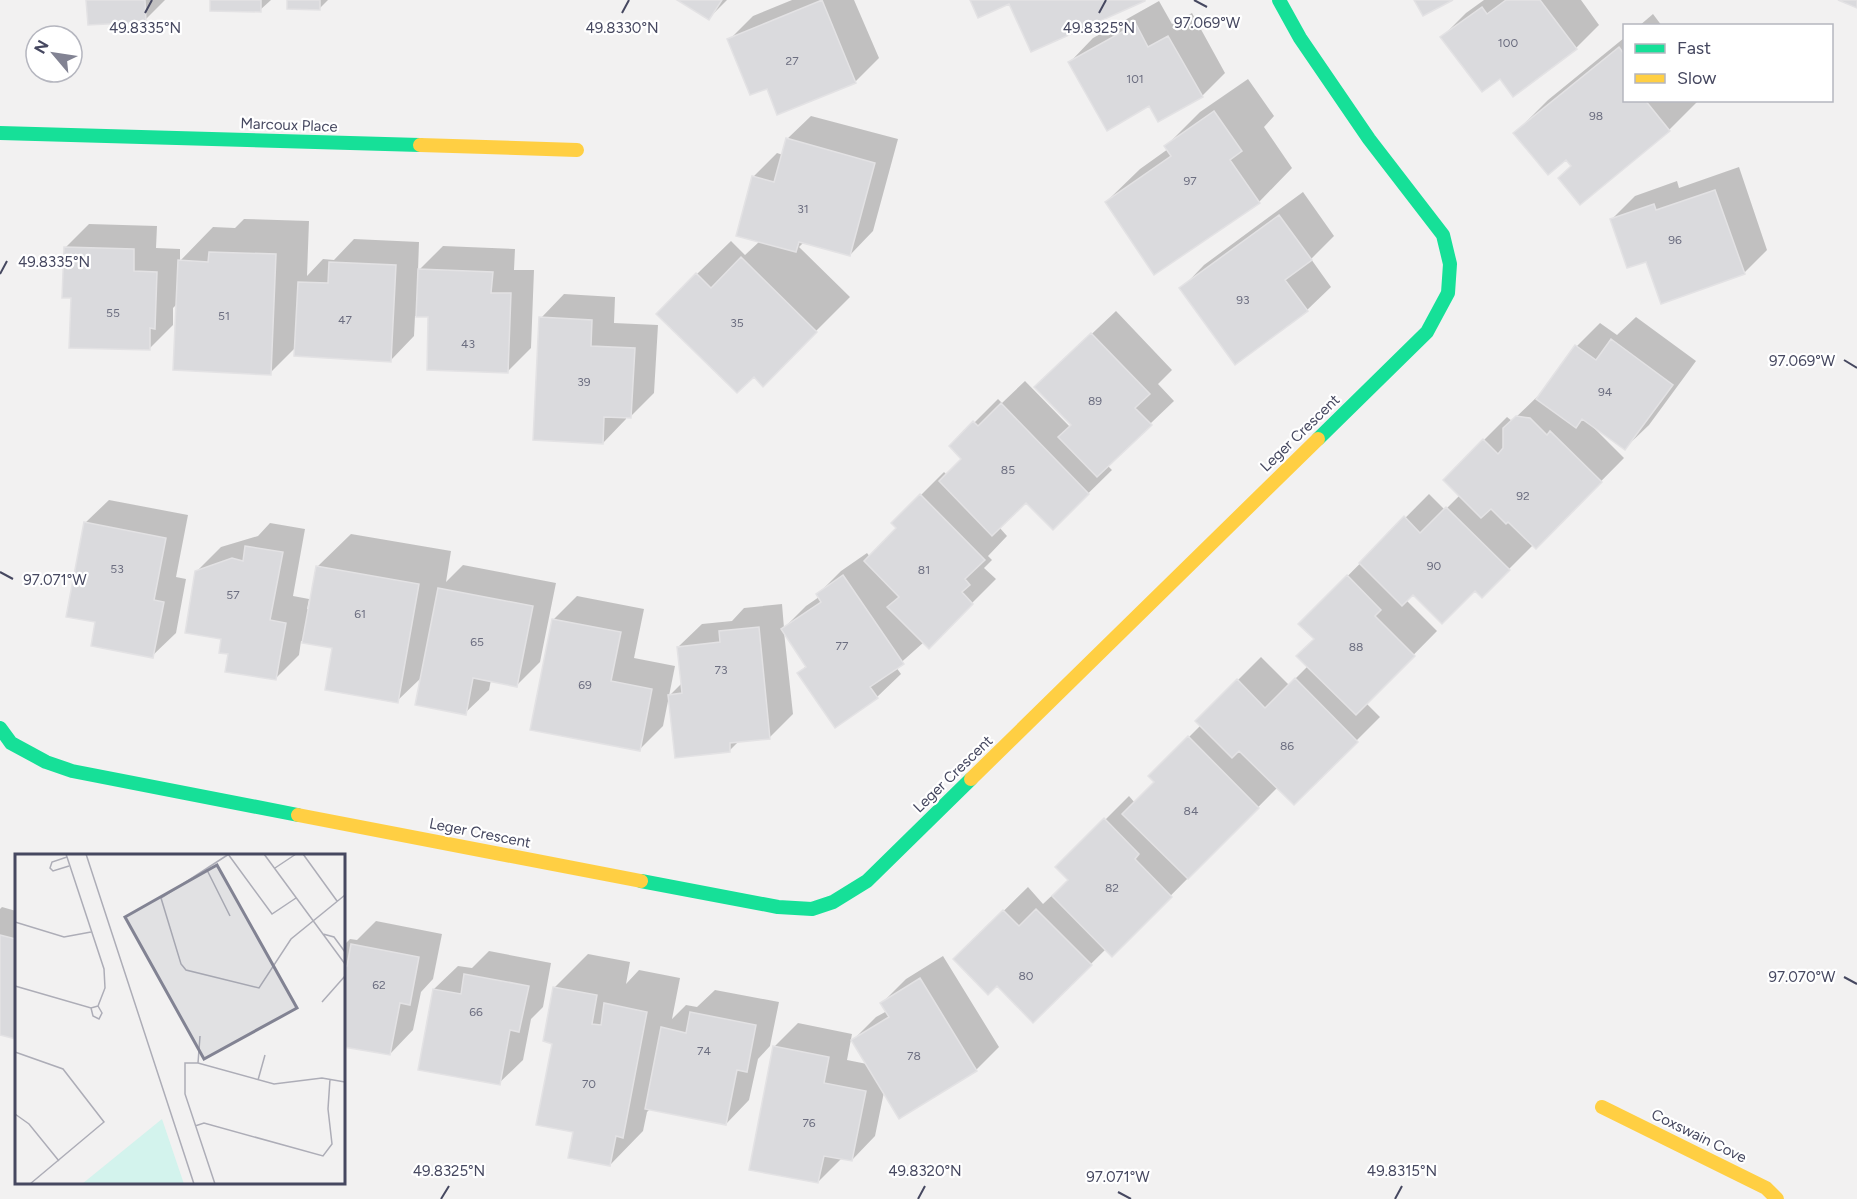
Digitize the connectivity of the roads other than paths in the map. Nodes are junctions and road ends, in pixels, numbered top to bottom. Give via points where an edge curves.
1 (1279, 0) edge
2 (0, 133) edge
3 (577, 150) dead end
4 (0, 728) edge
5 (1602, 1107) dead end
6 (1777, 1199) edge

1 - 4 street, Leger Crescent via 1300,38 1369,139 1443,235 1450,264 1448,293 1428,332 867,881 833,902 812,909 778,907 72,771 46,762 11,742
2 - 3 street, Marcoux Place
5 - 6 street, Coxswain Cove via 1766,1188

